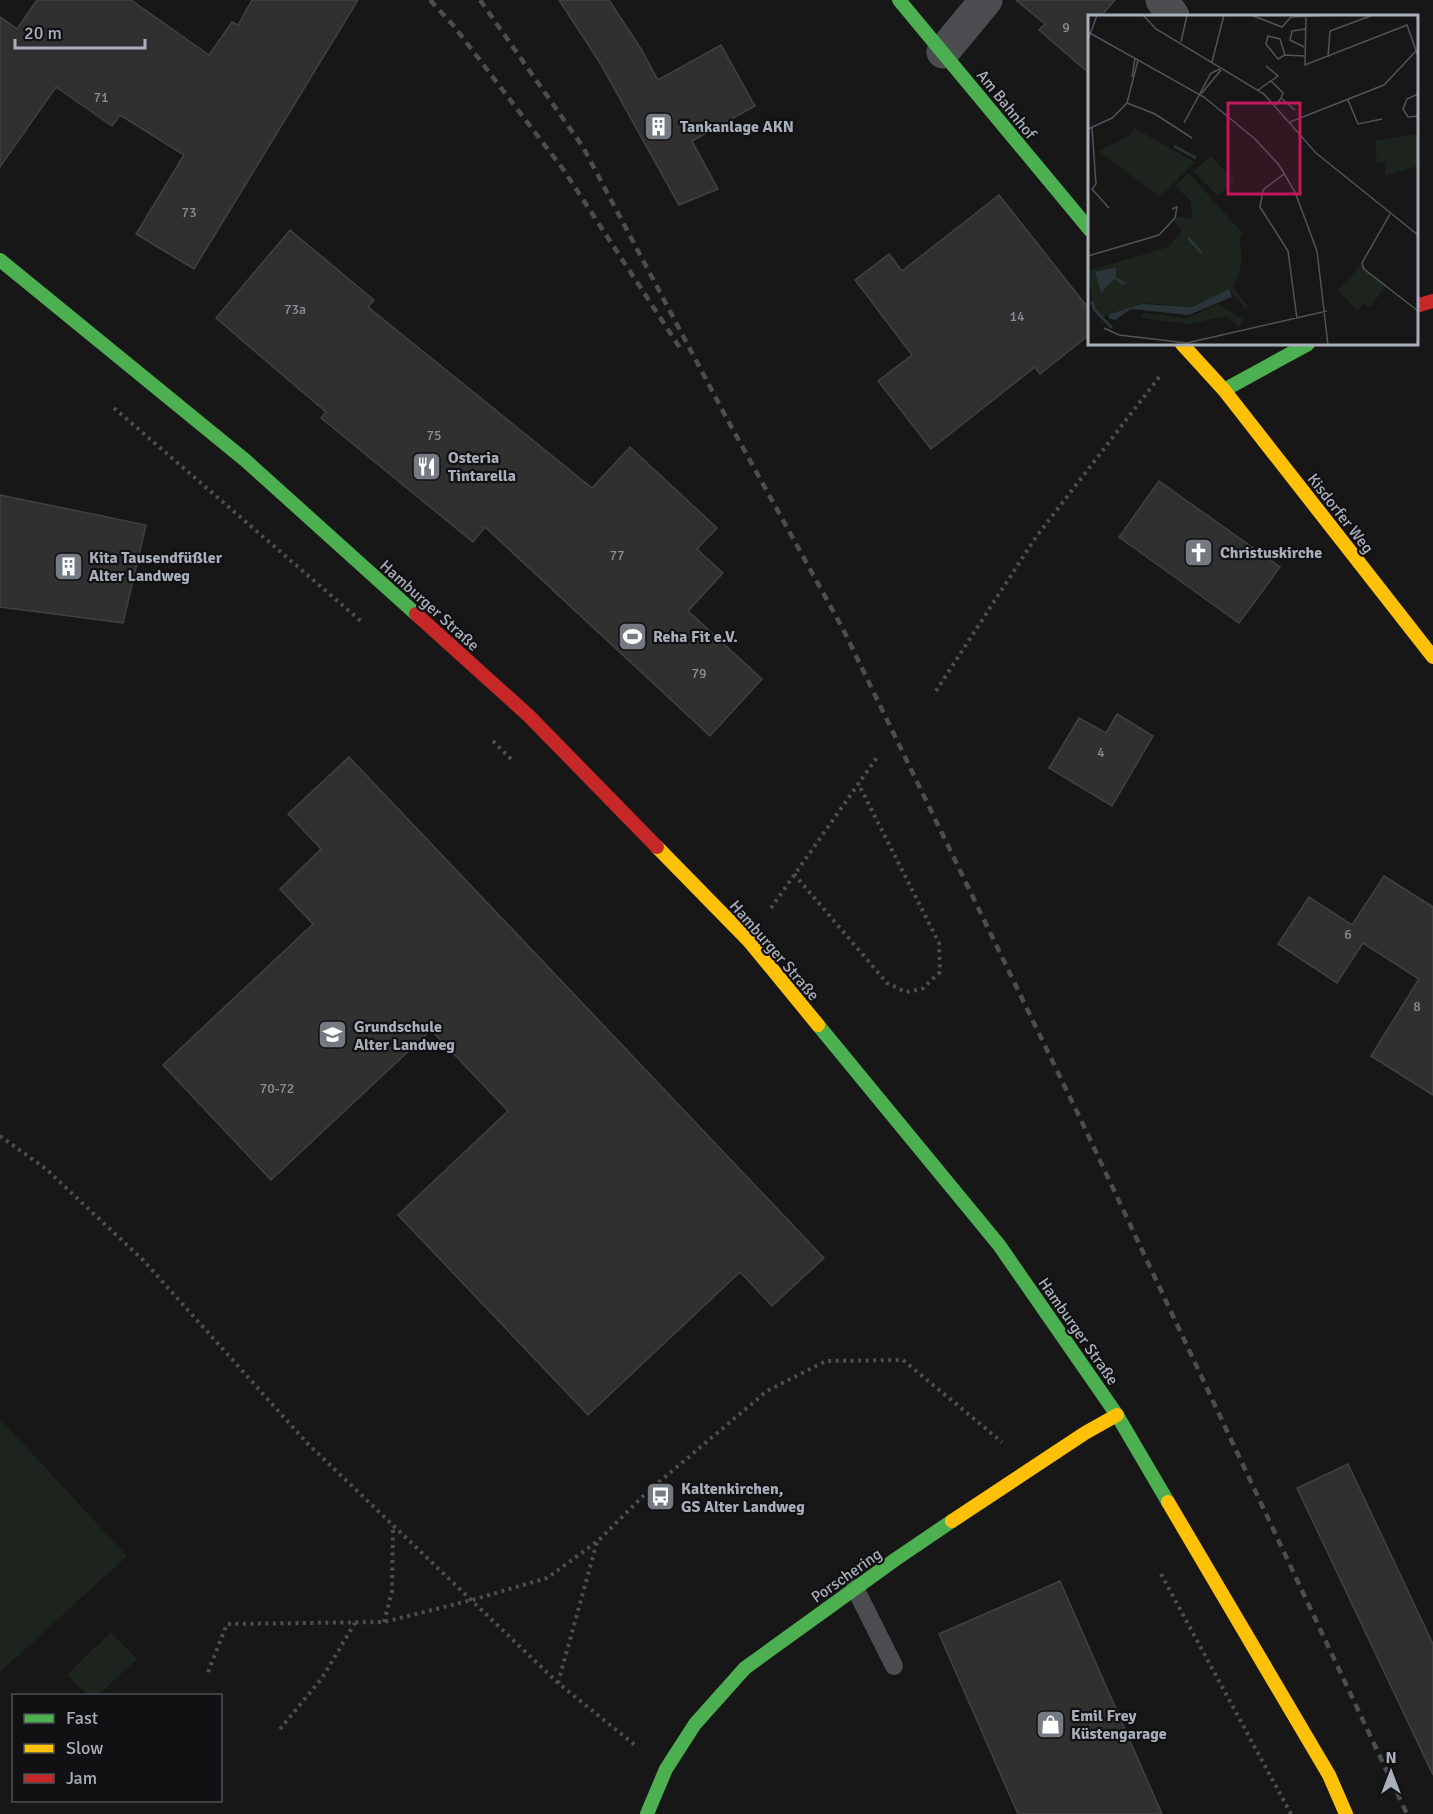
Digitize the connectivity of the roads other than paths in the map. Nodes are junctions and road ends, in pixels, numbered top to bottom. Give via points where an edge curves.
1 (899, 0) edge
2 (986, 0) edge
3 (1162, 0) edge
4 (1172, 15) edge
5 (943, 52) junction
6 (1088, 230) edge
7 (0, 261) edge
8 (1433, 300) edge
9 (1418, 305) edge
10 (1306, 345) edge
11 (1184, 346) edge
12 (1224, 390) junction
13 (1433, 657) edge
14 (1117, 1415) junction
15 (855, 1588) junction
16 (894, 1666) dead end
17 (647, 1814) edge
18 (1346, 1814) edge

1 - 5 main road, Am Bahnhof
2 - 5 street
3 - 4 street
5 - 6 main road, Am Bahnhof
7 - 14 main road, Hamburger Straße via 245,460 529,716 749,941 999,1245
8 - 9 main road
10 - 12 main road
11 - 12 main road
12 - 13 main road, Kisdorfer Weg
14 - 15 main road, Porschering
14 - 18 main road, Hamburger Straße via 1329,1775
15 - 16 lane
15 - 17 main road, Porschering via 745,1668 694,1724 666,1769

